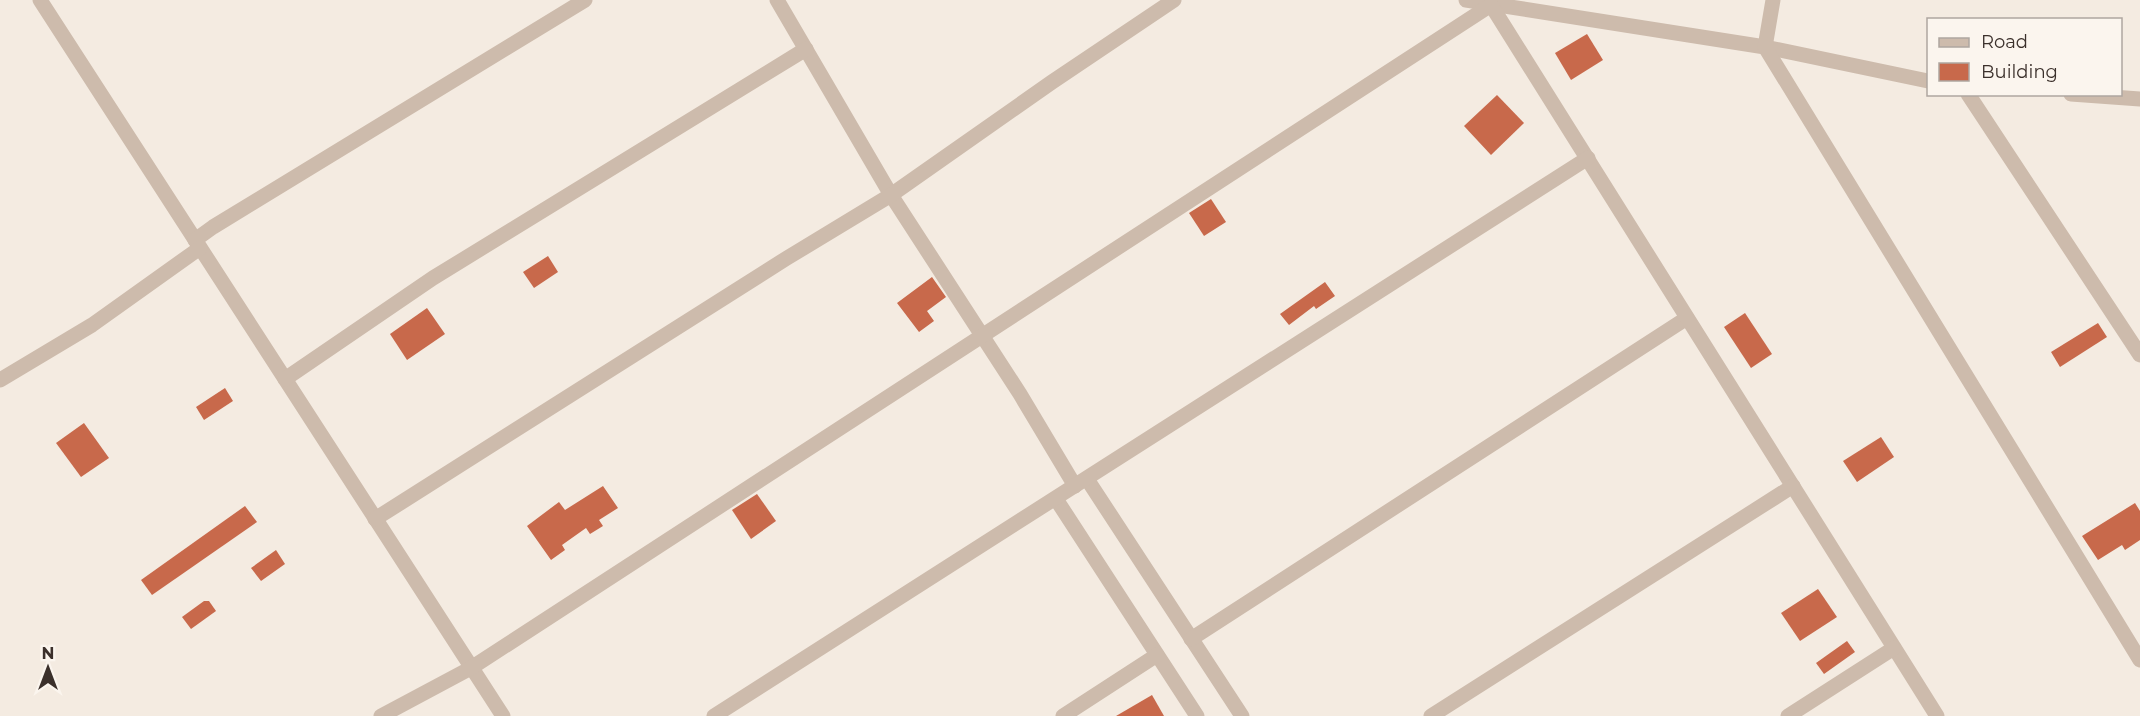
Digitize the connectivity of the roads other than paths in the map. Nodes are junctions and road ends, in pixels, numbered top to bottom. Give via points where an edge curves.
1 (40, 0) edge
2 (585, 0) edge
3 (777, 0) edge
4 (1174, 0) edge
5 (1466, 0) edge
6 (1773, 0) edge
7 (1491, 5) junction
8 (1765, 47) junction
9 (806, 49) junction
10 (1927, 81) edge
11 (1969, 96) edge
12 (2099, 96) edge
13 (2140, 99) edge
14 (1588, 159) junction
15 (891, 195) junction
16 (198, 244) junction
17 (1688, 318) junction
18 (982, 336) junction
19 (2140, 355) edge
20 (285, 379) junction
21 (0, 380) edge
22 (1081, 483) junction
23 (1793, 486) junction
24 (1056, 499) junction
25 (375, 519) junction
26 (1191, 639) junction
27 (1894, 648) junction
28 (1157, 655) junction
29 (2140, 660) edge
30 (471, 668) junction
31 (381, 716) edge
32 (503, 716) edge
33 (714, 716) edge
34 (1063, 716) edge
35 (1197, 716) edge
36 (1242, 716) edge
37 (1431, 716) edge
38 (1788, 716) edge
39 (1937, 716) edge

1 - 16 street
2 - 16 street via 213,227
3 - 9 street
4 - 15 street
5 - 7 street
6 - 8 street
7 - 8 street
7 - 14 street
7 - 18 street
8 - 10 street
8 - 29 street
9 - 15 street
9 - 20 street via 433,278
11 - 19 street
12 - 13 street
14 - 17 street
14 - 22 street
15 - 18 street
15 - 25 street
16 - 20 street
16 - 21 street via 92,325
17 - 23 street
17 - 26 street
18 - 22 street
18 - 30 street
20 - 25 street
22 - 24 street
22 - 26 street
23 - 27 street
23 - 37 street
24 - 28 street
24 - 33 street
25 - 30 street
26 - 36 street
27 - 38 street
27 - 39 street
28 - 34 street
28 - 35 street
30 - 31 street
30 - 32 street

